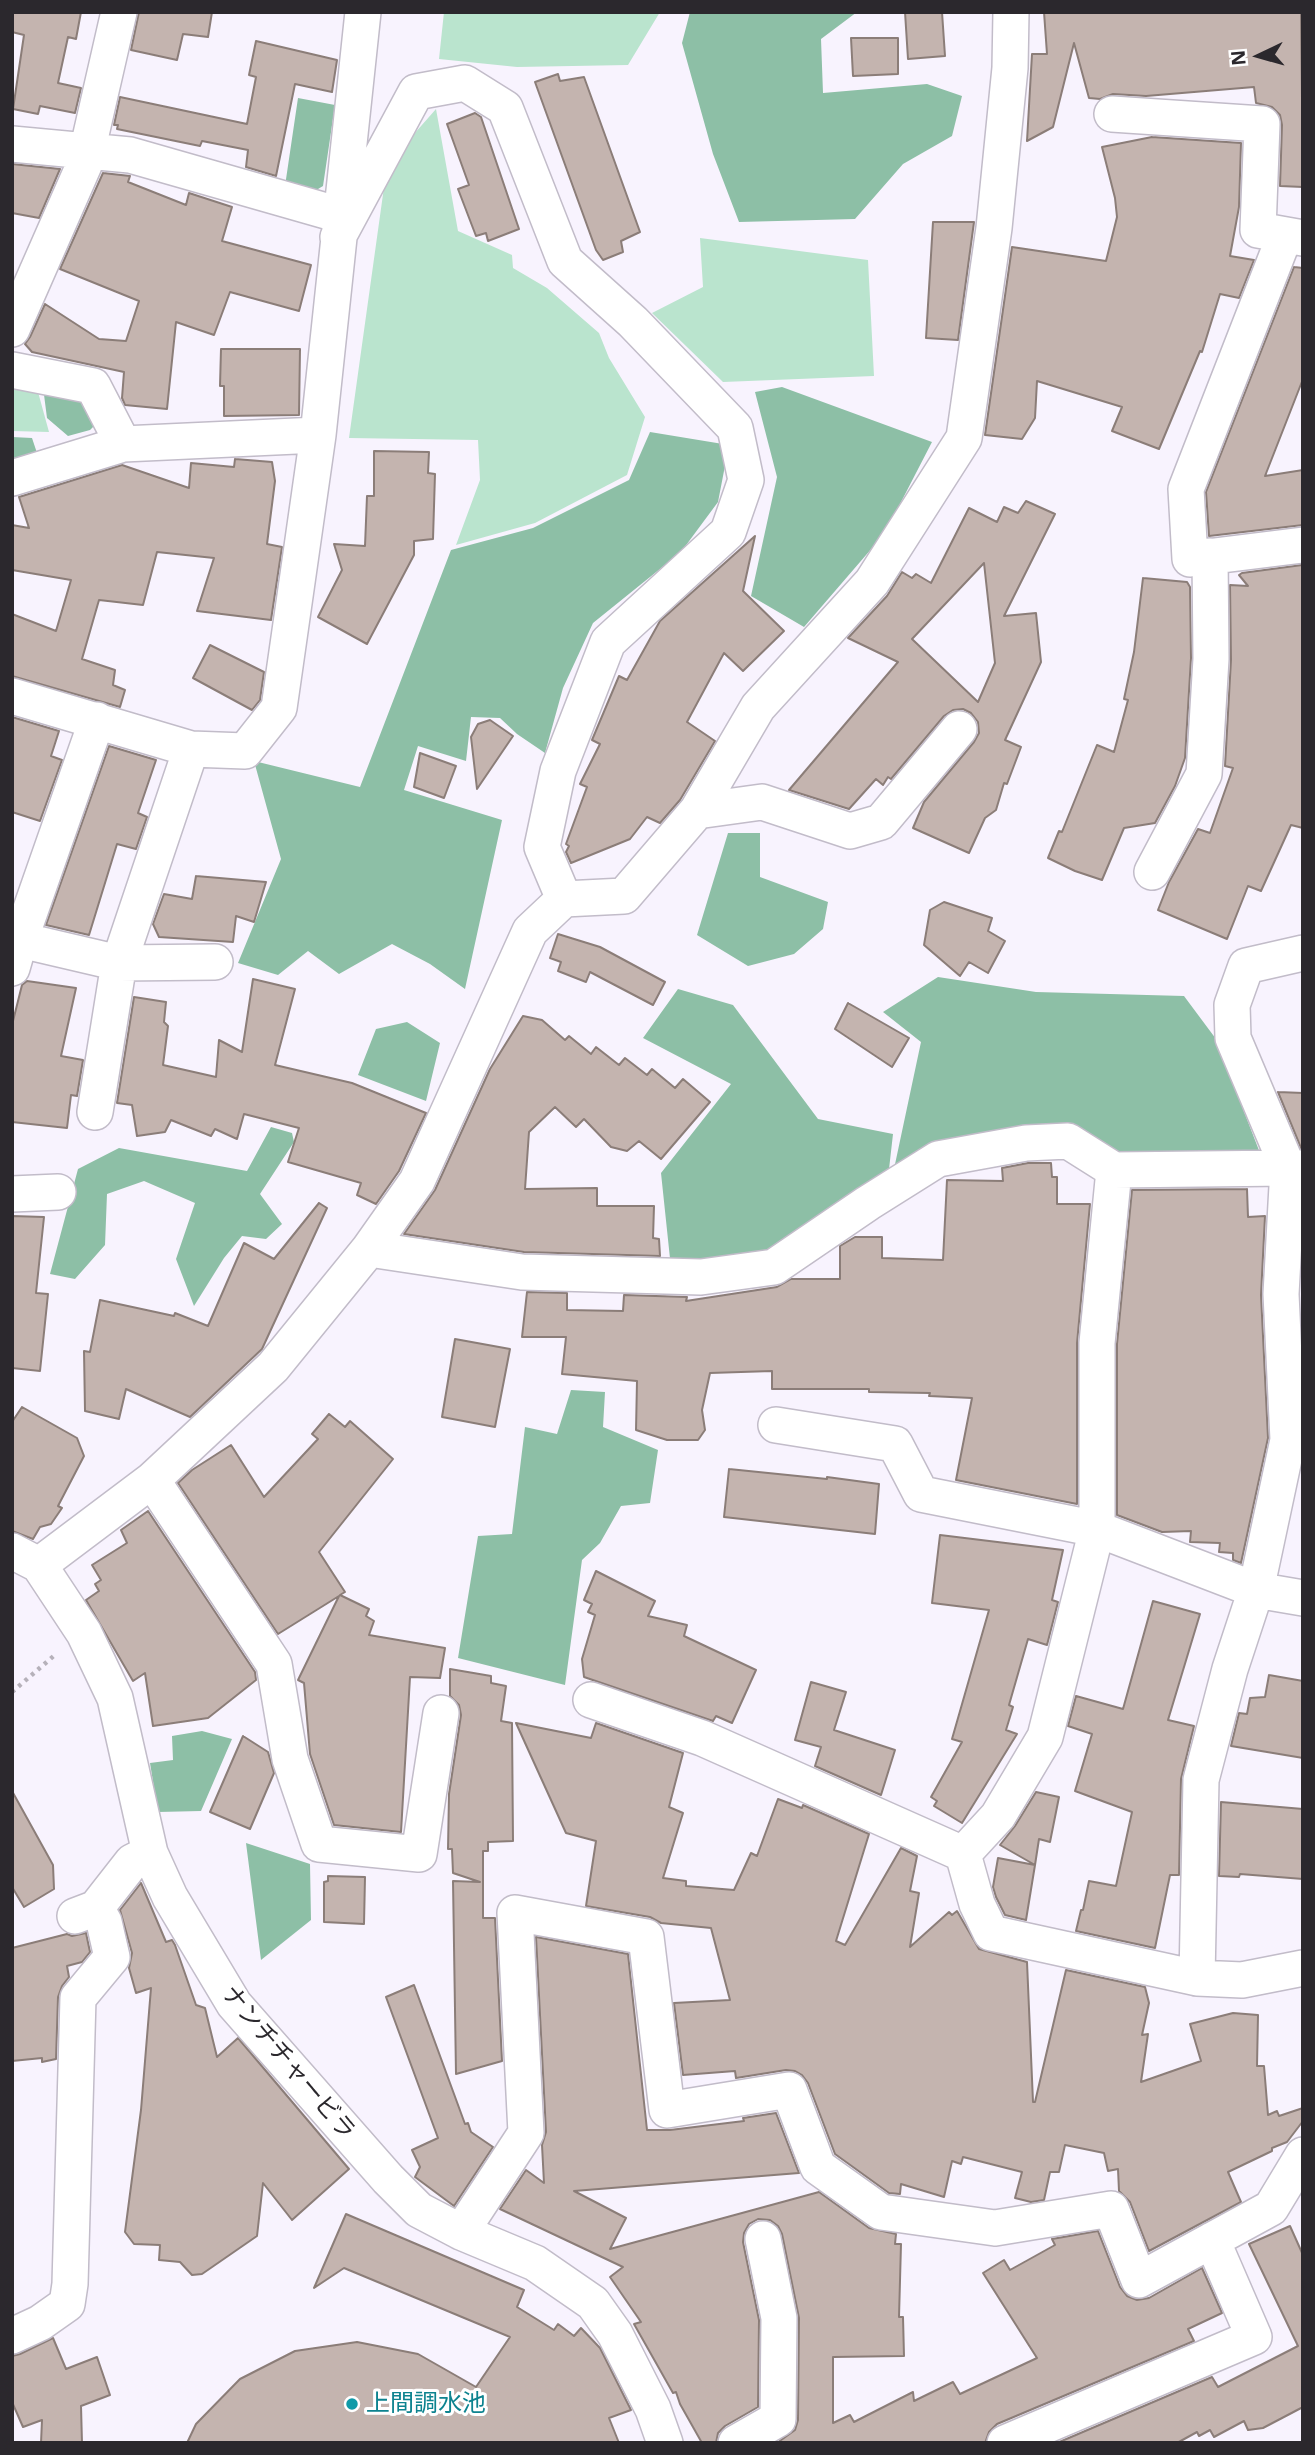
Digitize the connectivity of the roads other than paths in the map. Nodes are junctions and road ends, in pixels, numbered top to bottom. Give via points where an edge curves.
1 (119, 12) edge
2 (363, 12) edge
3 (1011, 12) edge
4 (1112, 114) dead end
5 (12, 144) edge
6 (89, 151) junction
7 (339, 226) junction
8 (1294, 237) edge
9 (12, 329) edge
10 (12, 370) edge
11 (318, 435) junction
12 (123, 444) junction
13 (12, 478) edge
14 (1303, 545) edge
15 (1210, 556) junction
16 (12, 696) edge
17 (97, 720) junction
18 (959, 729) dead end
19 (191, 749) junction
20 (697, 811) junction
21 (1152, 872) dead end
22 (564, 899) junction
23 (15, 949) edge
24 (1303, 953) edge
25 (215, 962) dead end
26 (119, 963) junction
27 (95, 1112) dead end
28 (1295, 1168) edge
29 (1114, 1170) junction
30 (58, 1192) dead end
31 (12, 1194) edge
32 (369, 1249) junction
33 (776, 1425) dead end
34 (152, 1480) junction
35 (1097, 1530) junction
36 (26, 1558) edge
37 (1256, 1591) junction
38 (1303, 1598) edge
39 (591, 1700) dead end
40 (441, 1713) dead end
41 (150, 1853) junction
42 (963, 1854) junction
43 (1303, 1968) edge
44 (1196, 1978) junction
45 (1303, 2155) edge
46 (461, 2232) junction
47 (762, 2239) dead end
48 (1212, 2240) junction
49 (12, 2336) edge
50 (665, 2443) edge
51 (736, 2443) edge
52 (1005, 2443) edge

1 - 6 street
2 - 7 street
3 - 20 street via 994,228 964,438 872,582 758,707
4 - 8 street via 1262,124 1258,230
5 - 6 street
6 - 7 street via 130,155
6 - 9 street
7 - 11 street
7 - 22 street via 416,92 465,83 505,108 565,261 633,322 735,428 746,480 728,532 608,642 558,771 542,847
8 - 15 street via 1186,489 1190,559
10 - 12 street via 93,386
11 - 12 street
11 - 19 street via 279,708 245,751
12 - 13 street
14 - 15 street
15 - 21 street via 1211,659 1204,774
16 - 17 street
17 - 19 street
17 - 23 street
18 - 20 street via 881,822 850,831 762,802
19 - 26 street
20 - 22 street via 624,896
22 - 32 street via 530,931 417,1181
23 - 26 street
24 - 28 street via 1245,966 1232,1006 1233,1038
25 - 26 street
26 - 27 street
28 - 29 street
28 - 37 street via 1281,1294 1287,1440
29 - 32 street via 1068,1141 1026,1143 938,1159 774,1267 701,1277 522,1272
29 - 35 street via 1097,1343
30 - 31 street
32 - 34 street via 273,1367
33 - 35 street via 895,1444 921,1494
34 - 36 street
34 - 40 street via 274,1664 290,1759 319,1844 419,1854
35 - 37 street
35 - 42 street via 1045,1737 999,1816
36 - 41 street, ナンチチャービラ via 84,1633 115,1698
37 - 38 street
37 - 44 street via 1201,1780
39 - 42 street via 702,1738
41 - 46 street, ナンチチャービラ via 170,1897 234,2004 388,2179 419,2210
41 - 49 street via 132,1862 84,1913 104,1922 112,1957 78,1998 67,2304
42 - 44 street via 991,1934
43 - 44 street via 1242,1980
45 - 48 street via 1271,2208
46 - 48 street via 526,2133 515,1913 646,1937 667,2110 789,2090 818,2167 881,2212 995,2228 1111,2209 1139,2280
46 - 50 street, ナンチチャービラ via 535,2263 593,2303 615,2334
47 - 51 street via 779,2318 778,2419
48 - 52 street via 1254,2337

